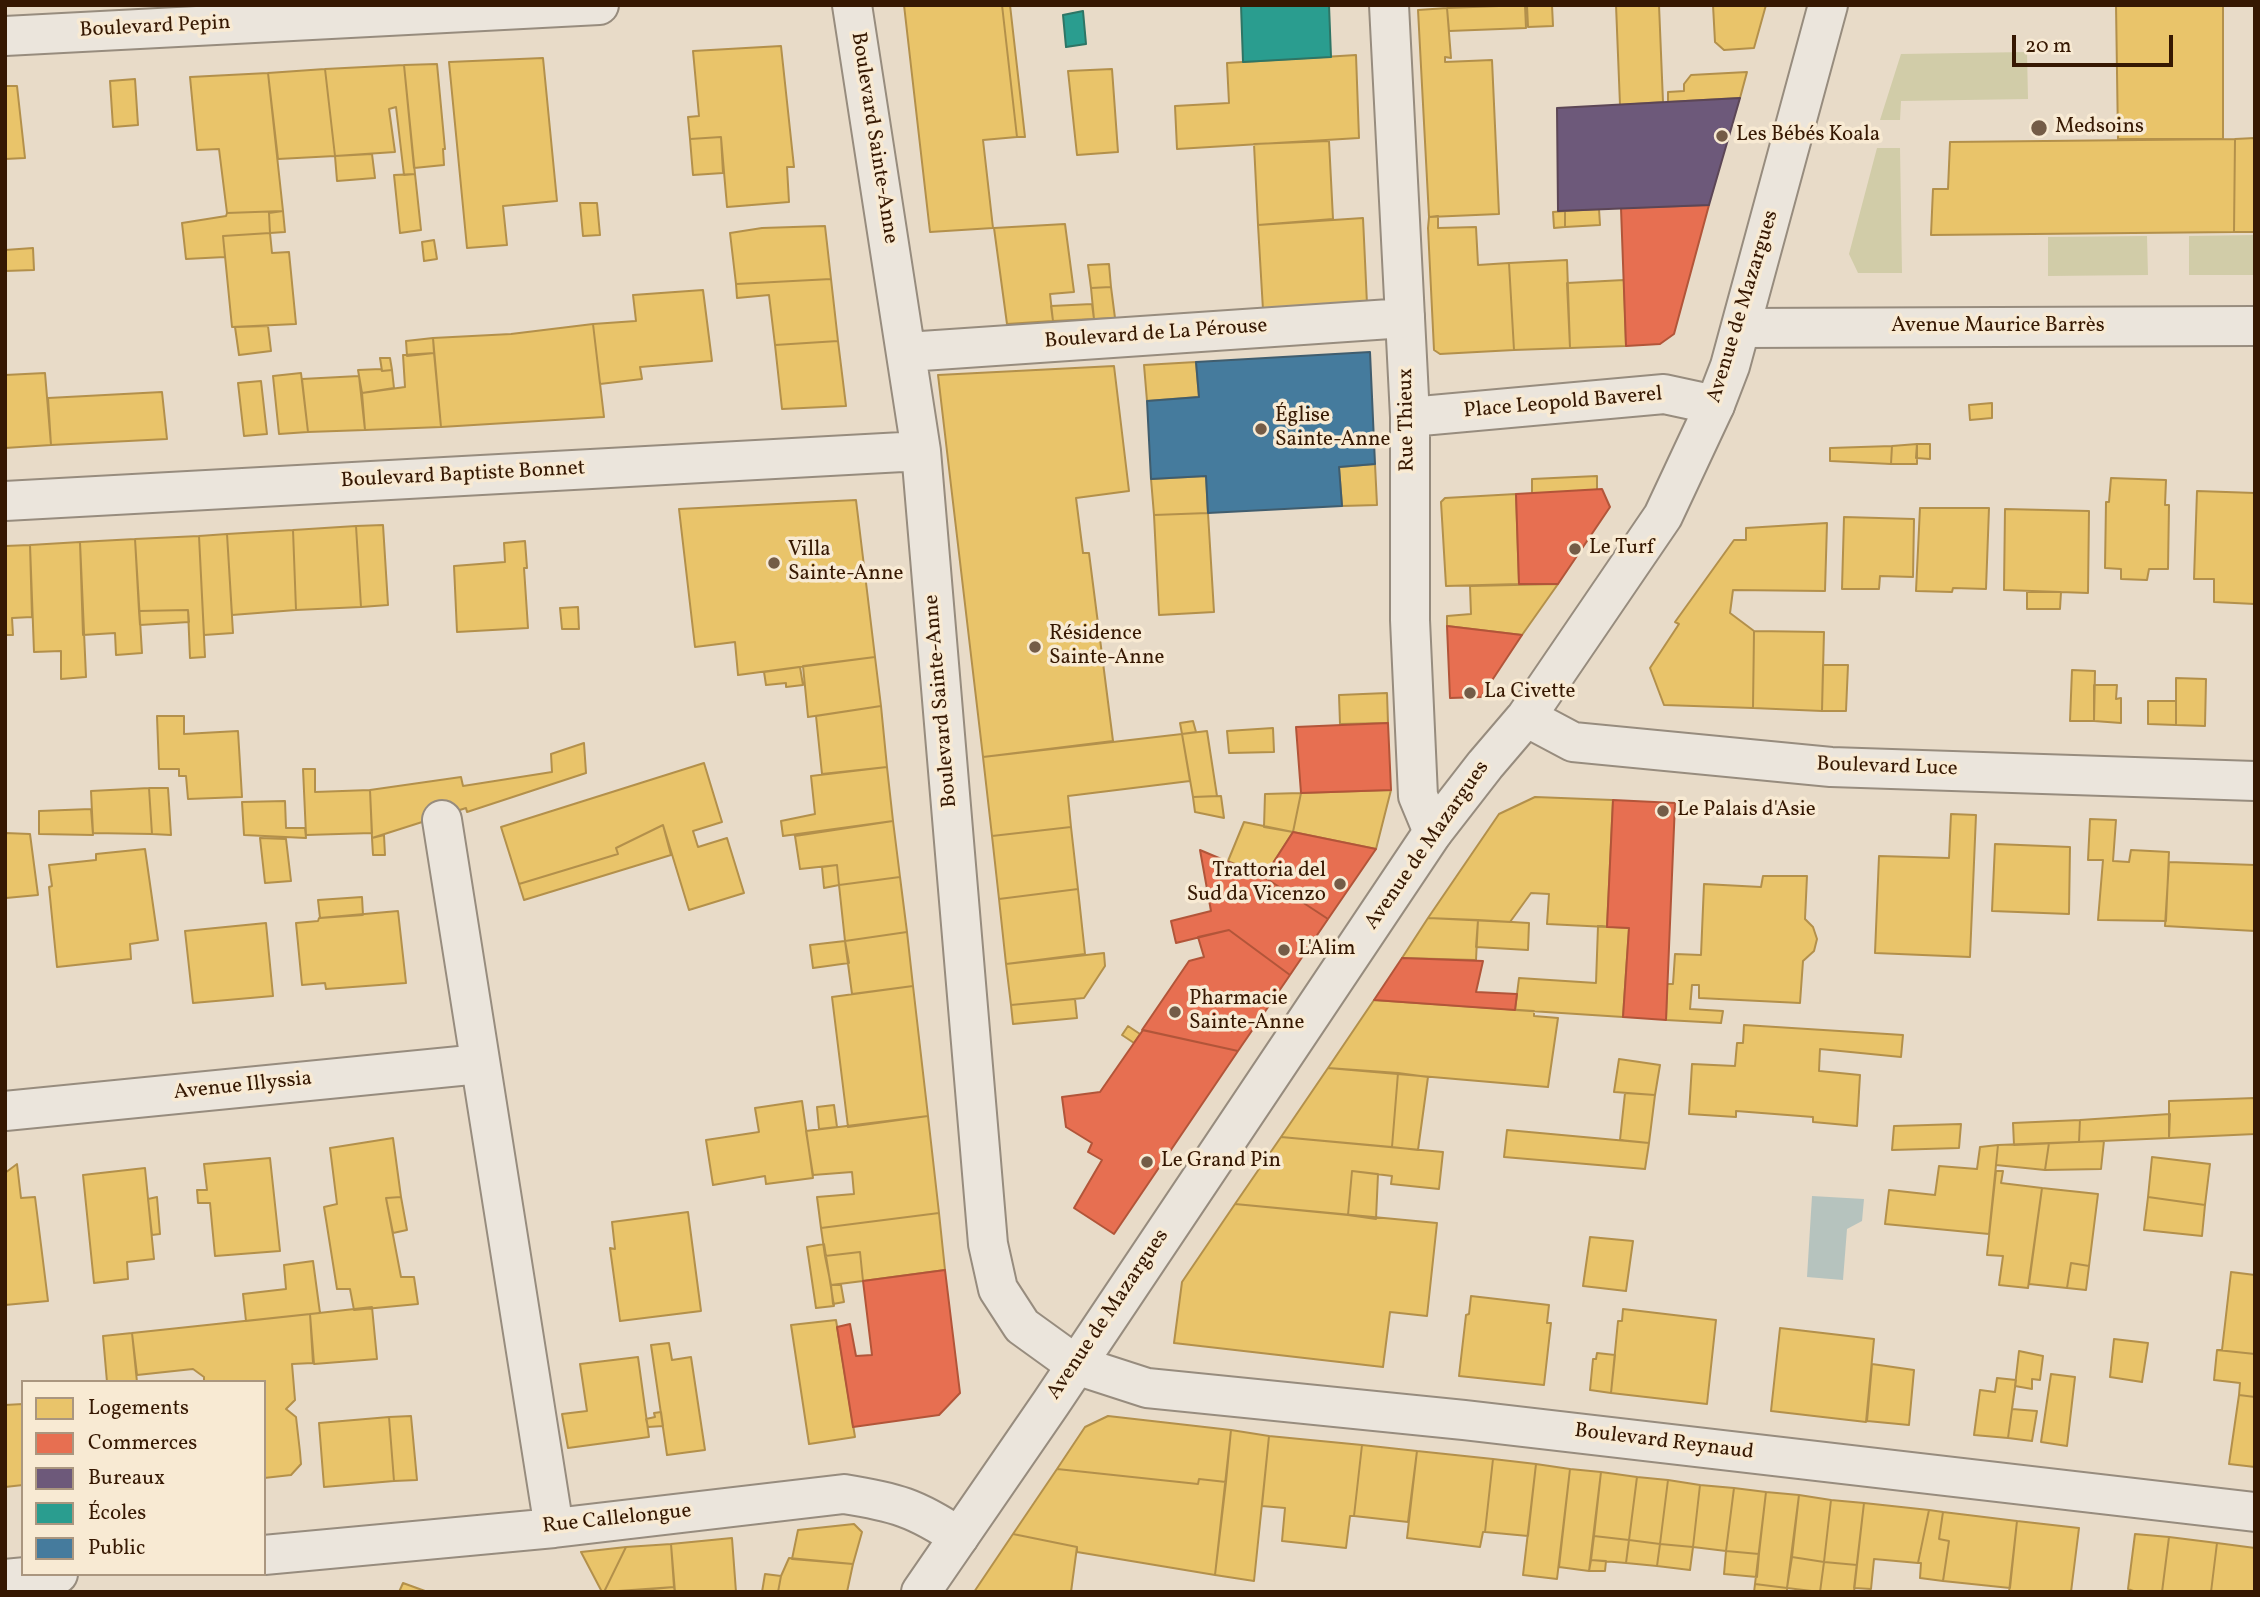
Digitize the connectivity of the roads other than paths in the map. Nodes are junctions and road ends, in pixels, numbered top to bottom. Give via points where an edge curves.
1 (599, 5) edge
2 (852, 5) edge
3 (1389, 5) edge
4 (1828, 5) edge
5 (5, 36) edge
6 (1405, 318) junction
7 (2255, 326) edge
8 (1742, 328) junction
9 (907, 352) junction
10 (1715, 405) junction
11 (1410, 417) junction
12 (920, 451) junction
13 (5, 500) edge
14 (1526, 717) junction
15 (2255, 781) edge
16 (442, 820) dead end
17 (1433, 832) junction
18 (480, 1064) junction
19 (5, 1111) edge
20 (1076, 1365) junction
21 (2255, 1512) edge
22 (554, 1528) junction
23 (959, 1537) junction
24 (266, 1555) edge
25 (37, 1576) edge
26 (5, 1579) edge
27 (921, 1592) edge

1 - 5 street, Boulevard Pepin
2 - 9 street, Boulevard Sainte-Anne
3 - 6 street, Rue Thieux
4 - 8 street, Avenue de Mazargues
6 - 9 street, Boulevard de La Pérouse
6 - 11 street, Rue Thieux
7 - 8 street, Avenue Maurice Barrès
8 - 10 street, Avenue de Mazargues
9 - 12 street, Boulevard Sainte-Anne
10 - 11 street, Place Leopold Baverel via 1664,394
10 - 14 street, Avenue de Mazargues via 1663,516
11 - 17 street, Rue Thieux via 1410,620 1418,796
12 - 13 street, Boulevard Baptiste Bonnet
12 - 20 street, Boulevard Sainte-Anne via 988,1244 998,1289 1022,1326
14 - 15 street, Boulevard Luce via 1573,742 1831,767
14 - 17 street, Avenue de Mazargues
16 - 18 street
17 - 20 street, Avenue de Mazargues
18 - 19 street, Avenue Illyssia
18 - 22 street
20 - 21 street, Boulevard Reynaud via 1147,1388
20 - 23 street, Avenue de Mazargues
22 - 23 street, Rue Callelongue via 844,1494 889,1501 928,1516
22 - 24 street, Rue Callelongue
23 - 27 street, Avenue de Mazargues
25 - 26 street

